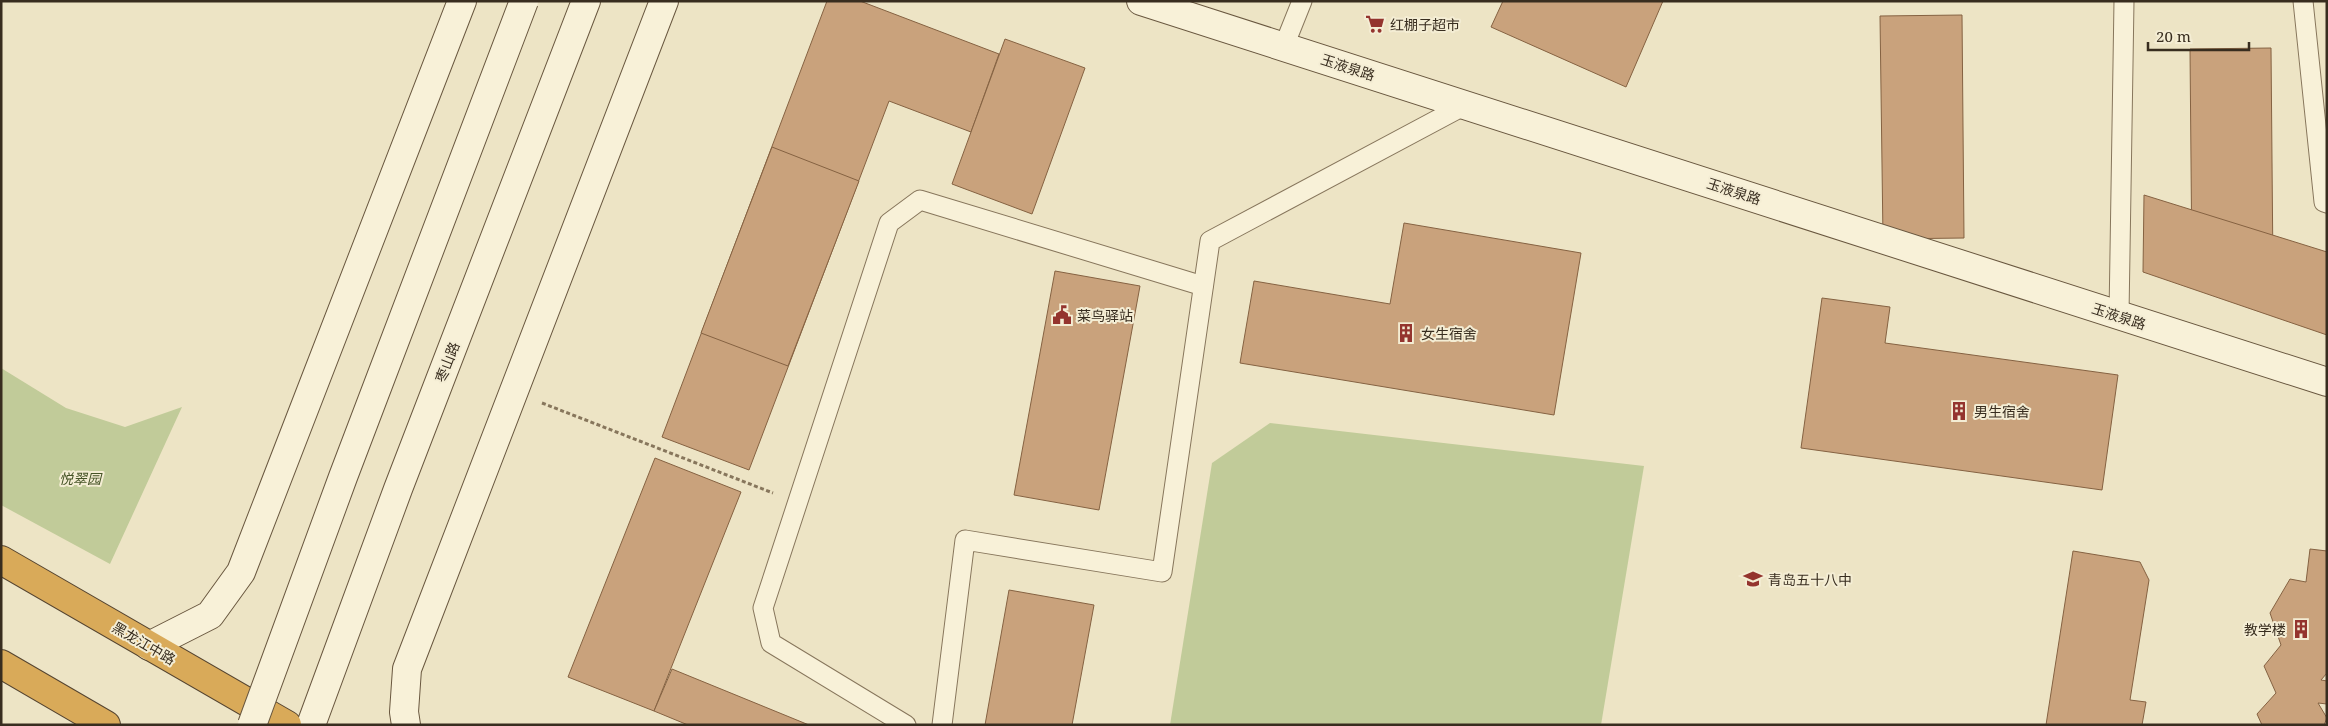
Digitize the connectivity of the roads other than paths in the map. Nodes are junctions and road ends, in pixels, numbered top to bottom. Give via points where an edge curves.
1 (462, 1) edge
2 (524, 1) edge
3 (586, 1) edge
4 (664, 1) edge
5 (1141, 1) edge
6 (1302, 1) edge
7 (2124, 1) edge
8 (2303, 1) edge
9 (1284, 46) junction
10 (1466, 105) junction
11 (2327, 203) edge
12 (1203, 286) junction
13 (2119, 316) junction
14 (2327, 382) edge
15 (1, 560) edge
16 (149, 646) junction
17 (1, 664) edge
18 (97, 722) edge
19 (252, 725) edge
20 (287, 725) edge
21 (311, 725) edge
22 (406, 725) edge
23 (906, 725) edge
24 (942, 725) edge

1 - 16 street via 241,572 210,615
2 - 19 street, bridge
3 - 21 street, 枣山路
4 - 22 street via 407,669
5 - 9 street, 玉液泉路
6 - 9 lane
7 - 13 lane
8 - 11 lane via 2324,202
9 - 10 street, 玉液泉路
10 - 12 lane via 1210,242
10 - 13 street, 玉液泉路
12 - 23 lane via 920,200 889,223 763,608 770,643
12 - 24 lane via 1162,572 965,540
13 - 14 street, 玉液泉路
15 - 16 highway, 黑龙江中路
16 - 20 highway, 黑龙江中路
17 - 18 highway

